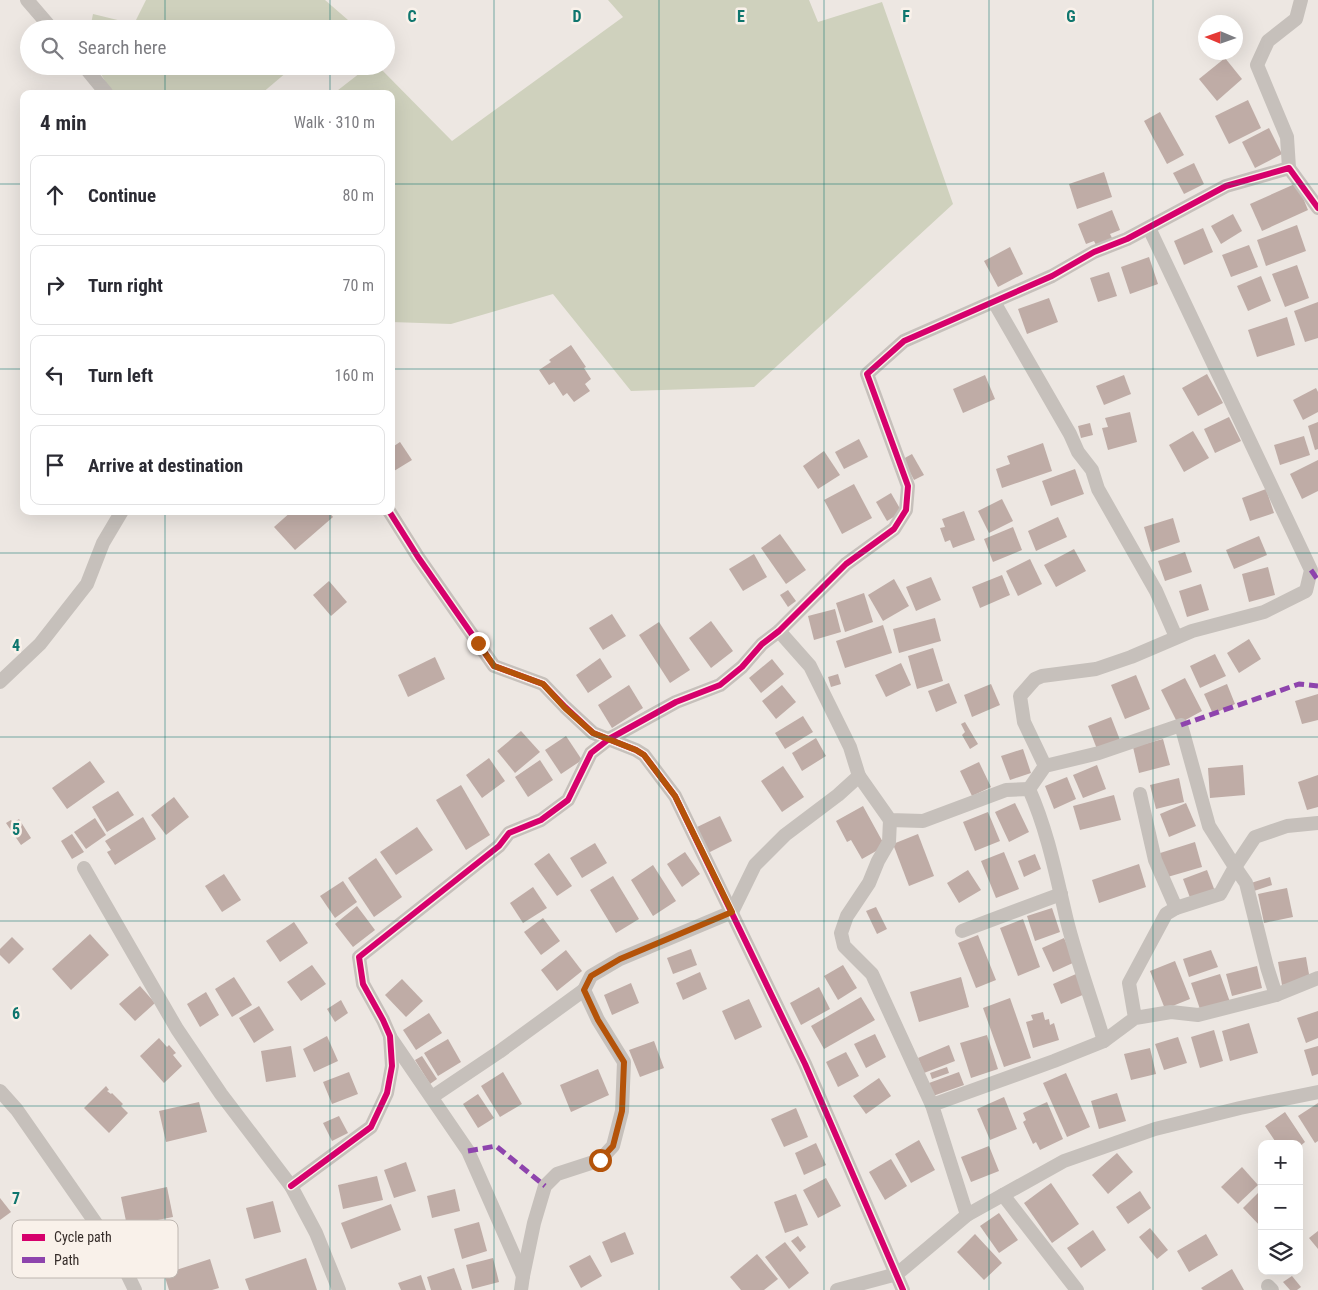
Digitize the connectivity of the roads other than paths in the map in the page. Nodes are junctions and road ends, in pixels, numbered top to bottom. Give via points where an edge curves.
1 (27, 0) edge
2 (1301, 0) edge
3 (44, 20) edge
4 (91, 75) edge
5 (104, 90) edge
6 (1289, 168) junction
7 (1318, 208) edge
8 (1149, 228) junction
9 (994, 302) junction
10 (120, 515) edge
11 (392, 515) edge
12 (779, 631) junction
13 (1176, 637) junction
14 (0, 682) edge
15 (610, 739) junction
16 (1044, 766) junction
17 (859, 776) junction
18 (1029, 789) junction
19 (1140, 794) dead end
20 (890, 820) junction
21 (1318, 823) edge
22 (1235, 867) junction
23 (84, 868) dead end
24 (1061, 894) junction
25 (1176, 908) junction
26 (732, 912) junction
27 (962, 931) dead end
28 (1318, 978) edge
29 (584, 990) junction
30 (1276, 995) junction
31 (1135, 1018) junction
32 (390, 1036) junction
33 (1104, 1041) junction
34 (0, 1091) edge
35 (1318, 1092) edge
36 (432, 1097) junction
37 (0, 1103) edge
38 (932, 1105) junction
39 (17, 1110) junction
40 (291, 1186) junction
41 (1003, 1195) junction
42 (967, 1215) junction
43 (94, 1220) edge
44 (898, 1274) junction
45 (523, 1276) junction
46 (129, 1278) edge
47 (135, 1290) edge
48 (338, 1290) edge
49 (522, 1290) edge
50 (837, 1290) edge
51 (903, 1290) edge
52 (1077, 1290) edge

1 - 3 street
2 - 6 street via 1296,18 1268,41 1257,65 1286,137
4 - 5 street
6 - 7 street
6 - 8 street via 1226,186
8 - 9 street
8 - 13 street via 1311,570 1306,591 1264,612
9 - 12 street via 904,341 867,374 908,486 906,510 894,529 846,564
9 - 13 street via 1078,452 1092,470 1098,489 1156,591
10 - 14 street via 103,543 87,584 40,644
11 - 15 street via 494,666 543,684 593,733
12 - 15 street via 720,685 676,702
12 - 17 street via 810,666 850,747
13 - 16 street via 1096,669 1035,679 1020,696 1024,722
15 - 26 street via 644,755 675,796
15 - 32 street via 592,753 568,800 541,820 509,833 499,846 359,957 363,984
16 - 18 street
16 - 22 street via 1099,753 1181,725 1209,826
17 - 20 street
17 - 26 street via 818,812 785,835 755,865
18 - 20 street via 1006,790 923,821
18 - 24 street via 1052,852
19 - 25 street via 1155,860
20 - 38 street via 889,842 869,883 847,916 841,933 844,946 872,974
21 - 22 street via 1287,826 1255,838
22 - 25 street via 1220,894
22 - 30 street via 1246,883
23 - 40 street via 177,1028 221,1094
24 - 27 street
24 - 33 street
25 - 31 street via 1166,914 1129,983
26 - 29 street via 620,959 591,976
26 - 44 street via 805,1064
28 - 30 street
29 - 36 street
29 - 45 street via 624,1062 622,1111 613,1146 600,1160 557,1174 545,1186
30 - 31 street via 1198,1015 1171,1012
31 - 33 street
32 - 36 street
32 - 40 street via 392,1066 387,1093 371,1127
33 - 38 street
34 - 39 street
35 - 41 street via 1155,1129 1064,1161
36 - 45 street via 468,1151
37 - 39 street
38 - 42 street
39 - 43 street
40 - 48 street via 316,1232
41 - 42 street
41 - 52 street
42 - 44 street
44 - 50 street
44 - 51 street
45 - 49 street
46 - 47 street

